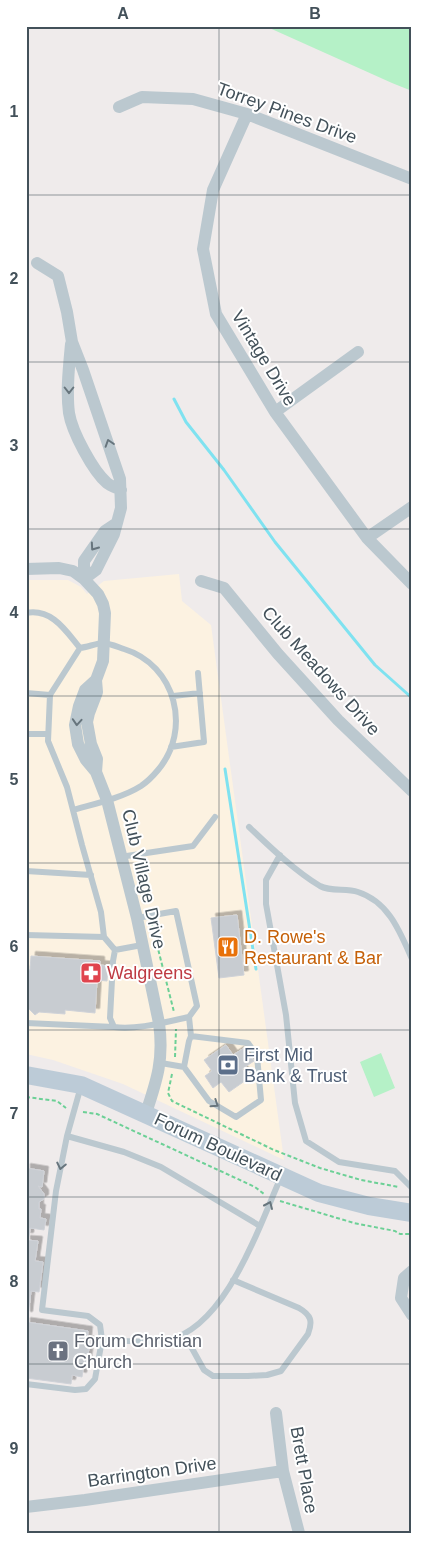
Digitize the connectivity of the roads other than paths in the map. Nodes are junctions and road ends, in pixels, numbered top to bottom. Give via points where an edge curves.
1 (119, 107) dead end
2 (247, 114) junction
3 (412, 178) edge
4 (37, 263) dead end
5 (72, 342) junction
6 (358, 352) dead end
7 (275, 412) junction
8 (121, 490) junction
9 (412, 507) edge
10 (367, 538) junction
11 (26, 569) edge
12 (84, 578) junction
13 (201, 581) dead end
14 (412, 584) edge
15 (26, 613) edge
16 (104, 643) junction
17 (80, 648) junction
18 (198, 673) dead end
19 (200, 693) junction
20 (26, 694) edge
21 (50, 695) junction
22 (173, 696) junction
23 (26, 734) edge
24 (48, 734) junction
25 (171, 747) junction
26 (412, 791) edge
27 (107, 800) junction
28 (73, 810) junction
29 (215, 816) dead end
30 (249, 827) dead end
31 (280, 855) junction
32 (120, 857) junction
33 (26, 870) edge
34 (91, 875) junction
35 (137, 918) junction
36 (26, 935) edge
37 (104, 937) junction
38 (142, 945) junction
39 (115, 950) junction
40 (412, 959) edge
41 (189, 1017) junction
42 (26, 1023) edge
43 (159, 1023) junction
44 (114, 1027) junction
45 (191, 1036) junction
46 (161, 1063) junction
47 (184, 1067) junction
48 (26, 1075) edge
49 (81, 1085) junction
50 (146, 1113) junction
51 (67, 1136) junction
52 (281, 1177) junction
53 (412, 1188) edge
54 (412, 1213) edge
55 (260, 1226) junction
56 (412, 1271) edge
57 (233, 1280) junction
58 (412, 1315) edge
59 (184, 1334) junction
60 (102, 1340) junction
61 (26, 1384) edge
62 (276, 1413) dead end
63 (283, 1471) junction
64 (26, 1507) edge
65 (299, 1533) edge

1 - 2 street, Torrey Pines Drive via 142,97 192,99
2 - 3 street, Torrey Pines Drive
2 - 7 street, Vintage Drive via 213,190 203,248 216,314
4 - 5 street via 58,276
8 -> 5 street via 101,420
5 -> 8 street via 68,374 69,414 86,455 107,482
6 - 7 street
7 - 10 street, Vintage Drive
8 - 12 street via 121,508 114,534 96,570
9 - 10 street
10 - 14 street, Vintage Drive
11 - 12 street, Club Village Drive via 60,568
12 - 16 street, Club Village Drive via 103,604
13 - 26 street, Club Meadows Drive via 224,588 338,720
15 - 17 lane via 48,615
16 - 17 lane
16 - 22 lane via 138,653 149,661
16 -> 27 street, Club Village Drive via 103,661 96,680 85,690 75,726 78,744 96,772
17 - 21 lane
18 - 19 lane
19 - 22 lane
19 - 25 lane via 204,742
20 - 21 lane
21 - 24 lane
22 - 25 lane via 175,729
23 - 24 lane
24 - 28 lane
25 - 27 lane via 161,766 142,786
27 - 28 lane
27 - 32 street, Club Village Drive
28 - 34 lane
29 - 32 lane via 193,846
30 - 31 lane
31 - 40 lane via 322,887 357,892 375,900 397,926
31 - 53 lane via 266,880 266,904 286,1015 295,1103 306,1141 339,1162 395,1172
32 - 35 street, Club Village Drive
33 - 34 lane
34 - 37 lane
35 - 38 street, Club Village Drive
35 - 41 lane via 176,911 197,1006
36 - 37 lane
37 - 39 lane
38 - 39 lane
38 - 43 street, Club Village Drive
39 - 44 lane via 110,1018
41 - 43 lane
41 - 45 lane
42 - 44 lane
43 - 44 lane
43 - 46 street, Club Village Drive
45 - 47 lane
47 -> 45 lane via 209,1101 236,1117 261,1100 257,1056 248,1043
46 - 47 lane
46 - 50 street, Club Village Drive
48 - 49 street, Forum Boulevard
49 - 50 street, Forum Boulevard
49 - 51 lane
50 - 52 street, Forum Boulevard
51 - 55 lane via 124,1152 161,1167
51 -> 60 lane via 56,1191 42,1310 88,1316 100,1325
52 - 54 street, Forum Boulevard via 319,1193
55 -> 52 lane
55 - 57 lane
56 - 58 street via 404,1278 401,1298
57 - 59 lane via 212,1312
57 - 59 lane via 308,1313 311,1328 281,1371 267,1375 213,1376 204,1370
59 - 60 lane via 167,1340
60 - 61 lane via 95,1379 86,1389
62 - 63 street, Brett Place
63 - 64 street, Barrington Drive
63 - 65 street, Brett Place

